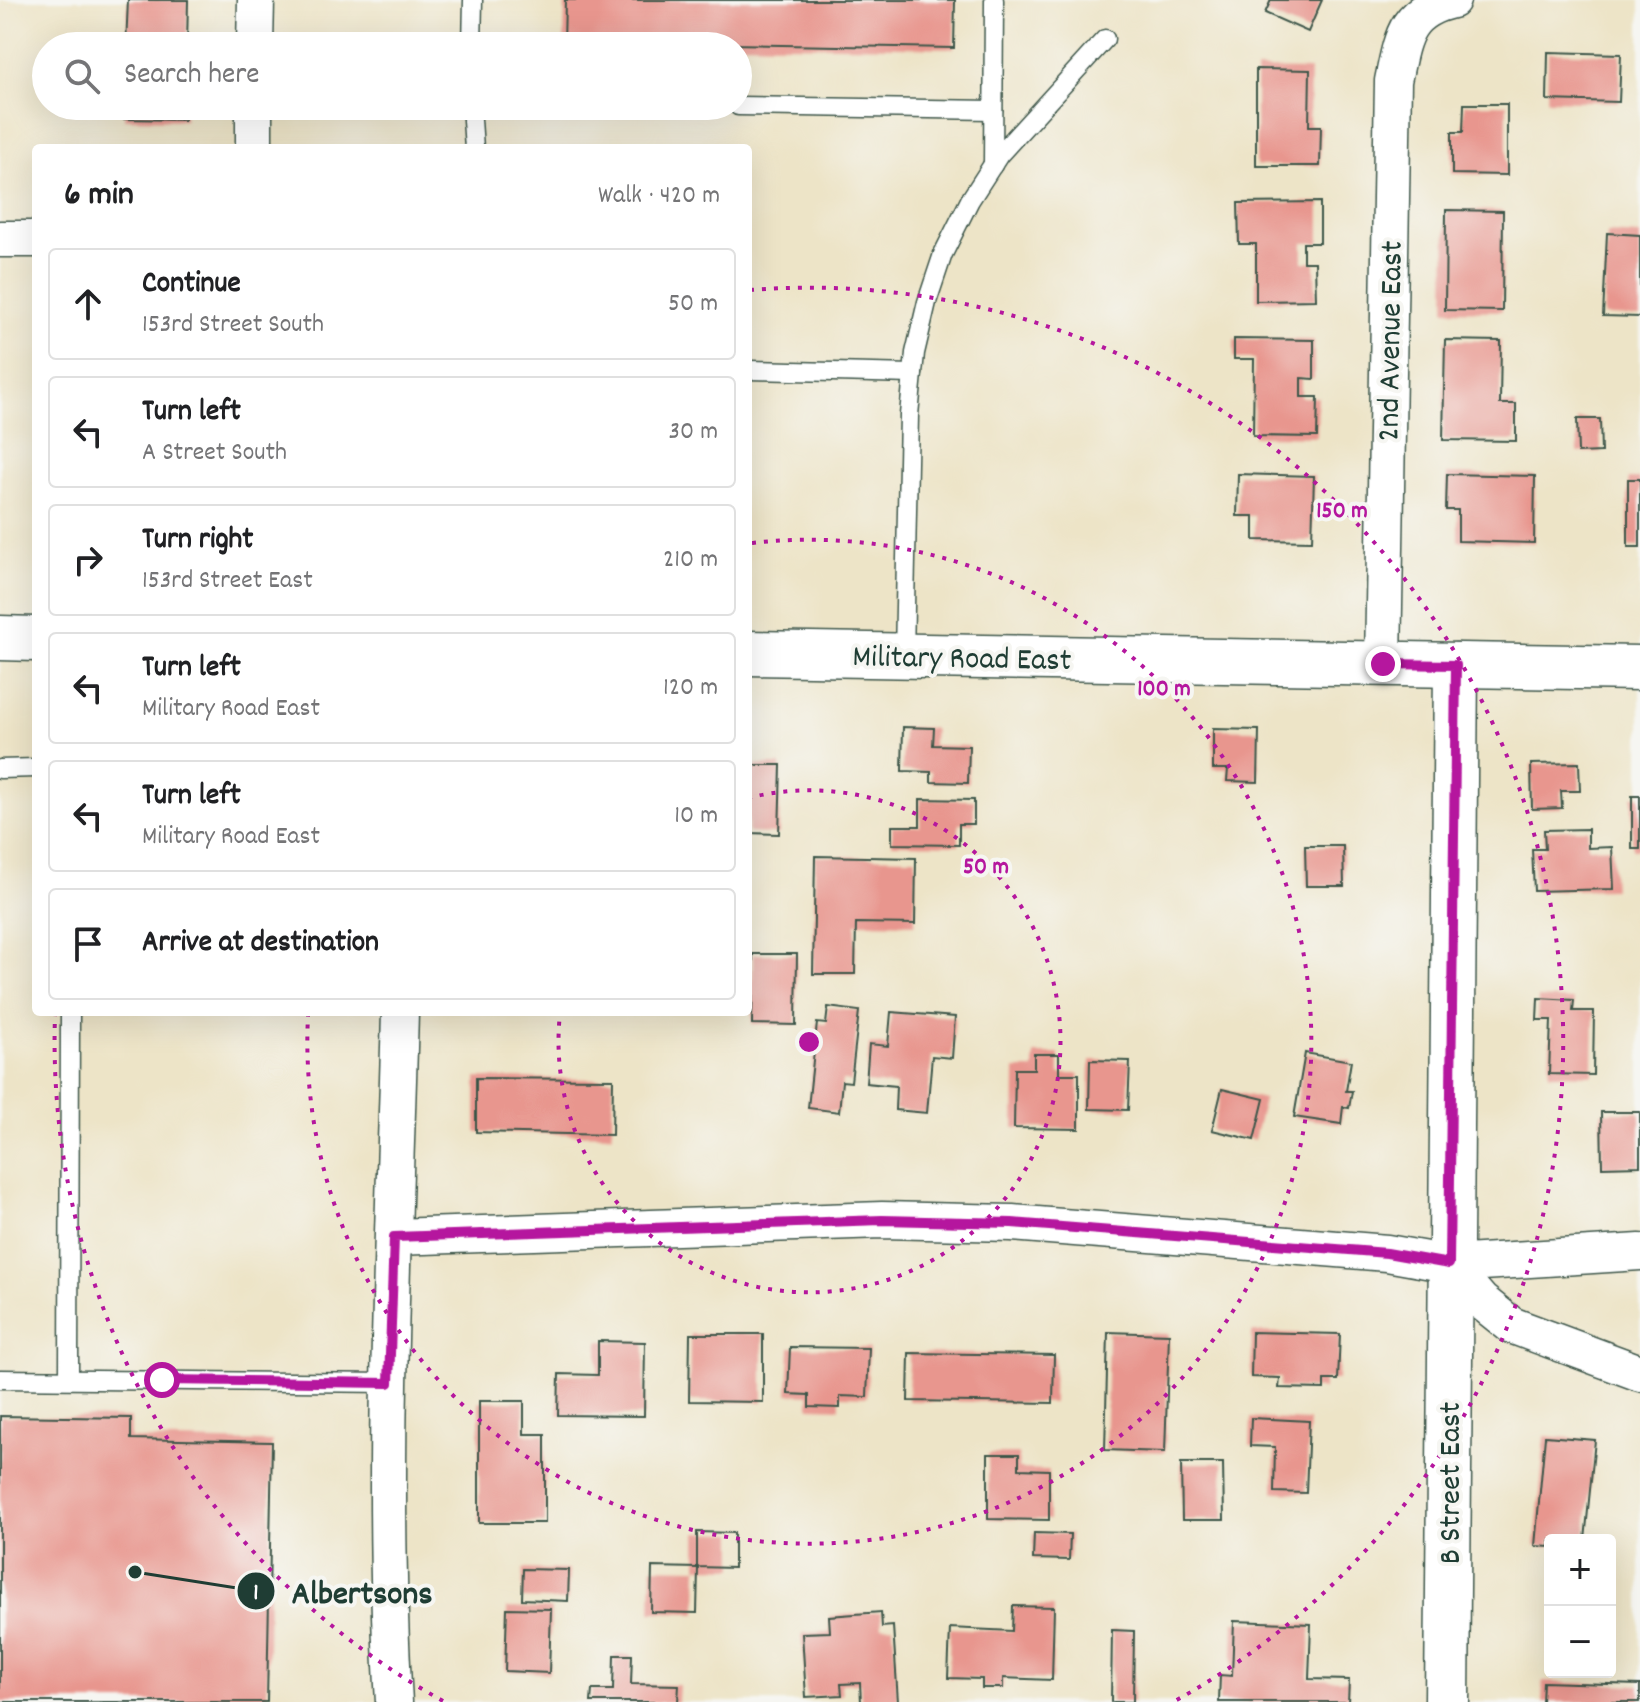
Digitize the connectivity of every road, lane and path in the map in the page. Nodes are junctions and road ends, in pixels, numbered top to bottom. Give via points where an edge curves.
1 (256, 0) edge
2 (473, 0) edge
3 (994, 0) edge
4 (1452, 0) edge
5 (255, 32) edge
6 (472, 32) edge
7 (1105, 39) dead end
8 (752, 106) edge
9 (993, 110) junction
10 (254, 120) edge
11 (472, 120) edge
12 (254, 144) edge
13 (474, 144) edge
14 (993, 166) junction
15 (0, 239) edge
16 (32, 239) edge
17 (752, 370) edge
18 (913, 374) junction
19 (0, 638) edge
20 (32, 639) edge
21 (752, 653) edge
22 (904, 655) junction
23 (1383, 664) junction
24 (1456, 665) junction
25 (1640, 668) edge
26 (32, 768) edge
27 (0, 769) edge
28 (70, 1016) edge
29 (400, 1016) edge
30 (394, 1237) junction
31 (1640, 1252) edge
32 (1449, 1264) junction
33 (1640, 1373) edge
34 (0, 1379) edge
35 (69, 1379) junction
36 (389, 1383) junction
37 (394, 1702) edge
38 (1447, 1702) edge

1 - 5 street
2 - 6 lane
3 - 9 lane
4 - 23 street, 2nd Avenue East via 1411,21 1402,37 1393,81
7 - 14 lane
8 - 9 lane
9 - 14 lane
10 - 12 street
11 - 13 lane
14 - 18 lane via 943,254
15 - 16 street
17 - 18 lane
18 - 22 lane
19 - 20 street
21 - 22 street, Military Road East
22 - 23 street, Military Road East
23 - 24 street, Military Road East
24 - 25 street, Military Road East
24 - 32 street
26 - 27 lane
28 - 35 lane
29 - 30 street
30 - 32 street via 882,1220 1012,1223 1387,1253
30 - 36 street
31 - 32 street
32 - 33 street via 1511,1325
32 - 38 street, B Street East
34 - 35 lane
35 - 36 lane
36 - 37 street

